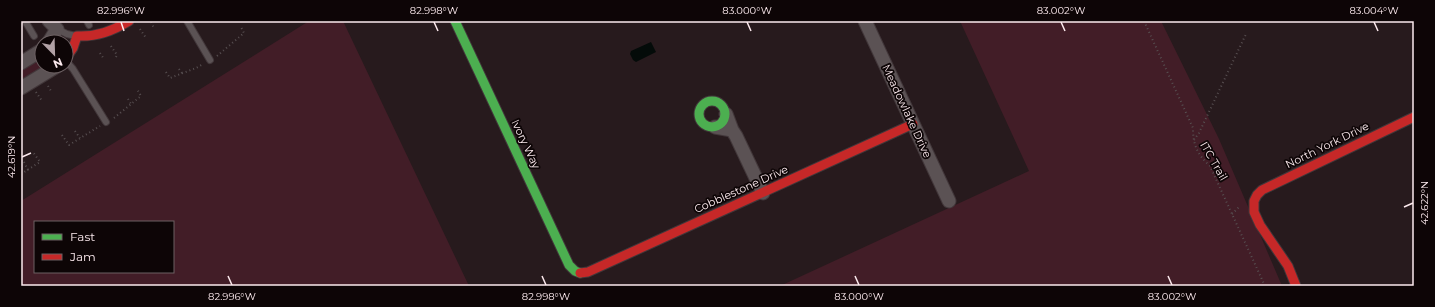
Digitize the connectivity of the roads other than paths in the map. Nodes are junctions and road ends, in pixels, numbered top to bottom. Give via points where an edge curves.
1 (25, 21) edge
2 (129, 21) edge
3 (187, 21) edge
4 (455, 21) edge
5 (865, 21) edge
6 (53, 25) edge
7 (34, 36) dead end
8 (77, 36) junction
9 (74, 45) edge
10 (34, 55) edge
11 (210, 60) road end
12 (21, 63) edge
13 (74, 71) edge
14 (44, 74) edge
15 (21, 88) edge
16 (726, 114) junction
17 (1414, 117) edge
18 (106, 122) road end
19 (913, 124) junction
20 (715, 127) junction
21 (732, 130) junction
22 (763, 193) junction
23 (949, 201) dead end
24 (579, 273) joint
25 (1296, 286) edge

1 - 7 lane
2 - 8 street via 106,34
3 - 11 lane
4 - 24 street, Ivory Way via 569,265
5 - 19 street, Meadowlake Drive
6 - 8 lane via 67,34
8 - 9 street
10 - 12 street
13 - 18 lane
14 - 15 street
16 - 20 street via 723,122
16 - 20 street via 720,103 711,100 704,104 699,111 700,119 706,126
16 - 21 street
17 - 25 street, North York Drive via 1262,190 1254,200 1255,213 1288,265
19 - 22 street, Cobblestone Drive
19 - 23 street, Meadowlake Drive
20 - 21 street
21 - 22 street
22 - 24 street, Cobblestone Drive via 588,272

